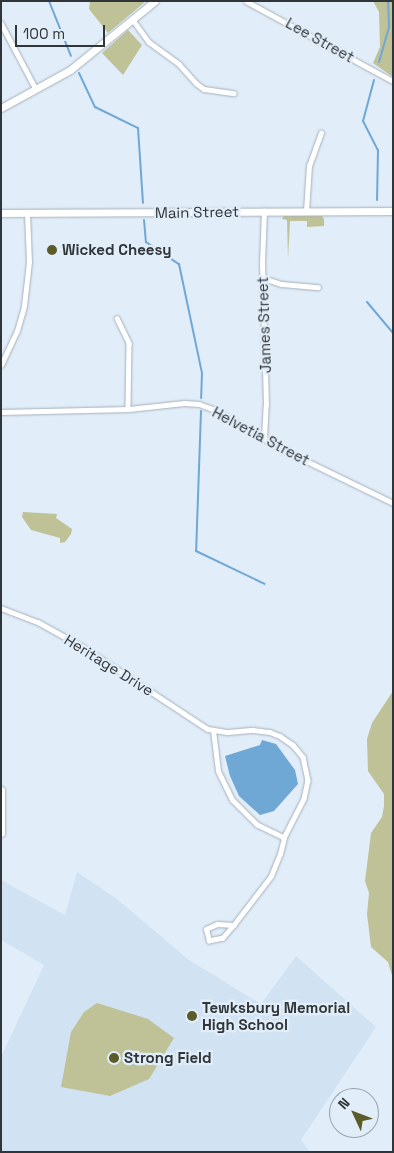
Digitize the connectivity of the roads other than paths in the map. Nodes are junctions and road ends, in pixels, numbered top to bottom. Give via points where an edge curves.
1 (155, 1) edge
2 (246, 1) edge
3 (133, 20) junction
4 (1, 24) edge
5 (393, 81) edge
6 (36, 89) junction
7 (234, 93) dead end
8 (1, 108) edge
9 (321, 133) dead end
10 (393, 211) edge
11 (264, 212) junction
12 (306, 212) junction
13 (1, 213) edge
14 (27, 213) junction
15 (263, 278) junction
16 (318, 287) dead end
17 (117, 318) dead end
18 (1, 365) edge
19 (128, 409) junction
20 (1, 412) edge
21 (264, 438) junction
22 (393, 503) edge
23 (1, 608) edge
24 (213, 730) junction
25 (1, 790) edge
26 (1, 833) edge
27 (284, 838) junction
28 (235, 923) dead end
29 (209, 941) joint

1 - 3 main road
2 - 5 street, Lee Street
3 - 6 main road via 74,67
3 - 7 street via 149,42 179,64 196,84 204,89
4 - 6 street
6 - 8 main road
9 - 12 street via 309,166
10 - 12 main road, Main Street
11 - 12 main road, Main Street
11 - 14 main road, Main Street
11 - 15 street, James Street
13 - 14 main road, Main Street
14 - 18 street via 29,262 24,306 17,331
15 - 16 street via 282,284
15 - 21 street, James Street
17 - 19 street via 129,343
19 - 20 street, Helvetia Street
19 - 21 street, Helvetia Street via 194,403 212,409
21 - 22 street, Helvetia Street
23 - 24 street, Heritage Drive via 56,632
24 - 27 street via 218,771 232,800 257,825
24 - 27 street, Heritage Drive via 270,732 280,736 303,757 307,789
25 - 26 main road
27 - 28 street, Heritage Drive via 271,876
29 - 29 street via 206,932 211,925 234,925 223,938

